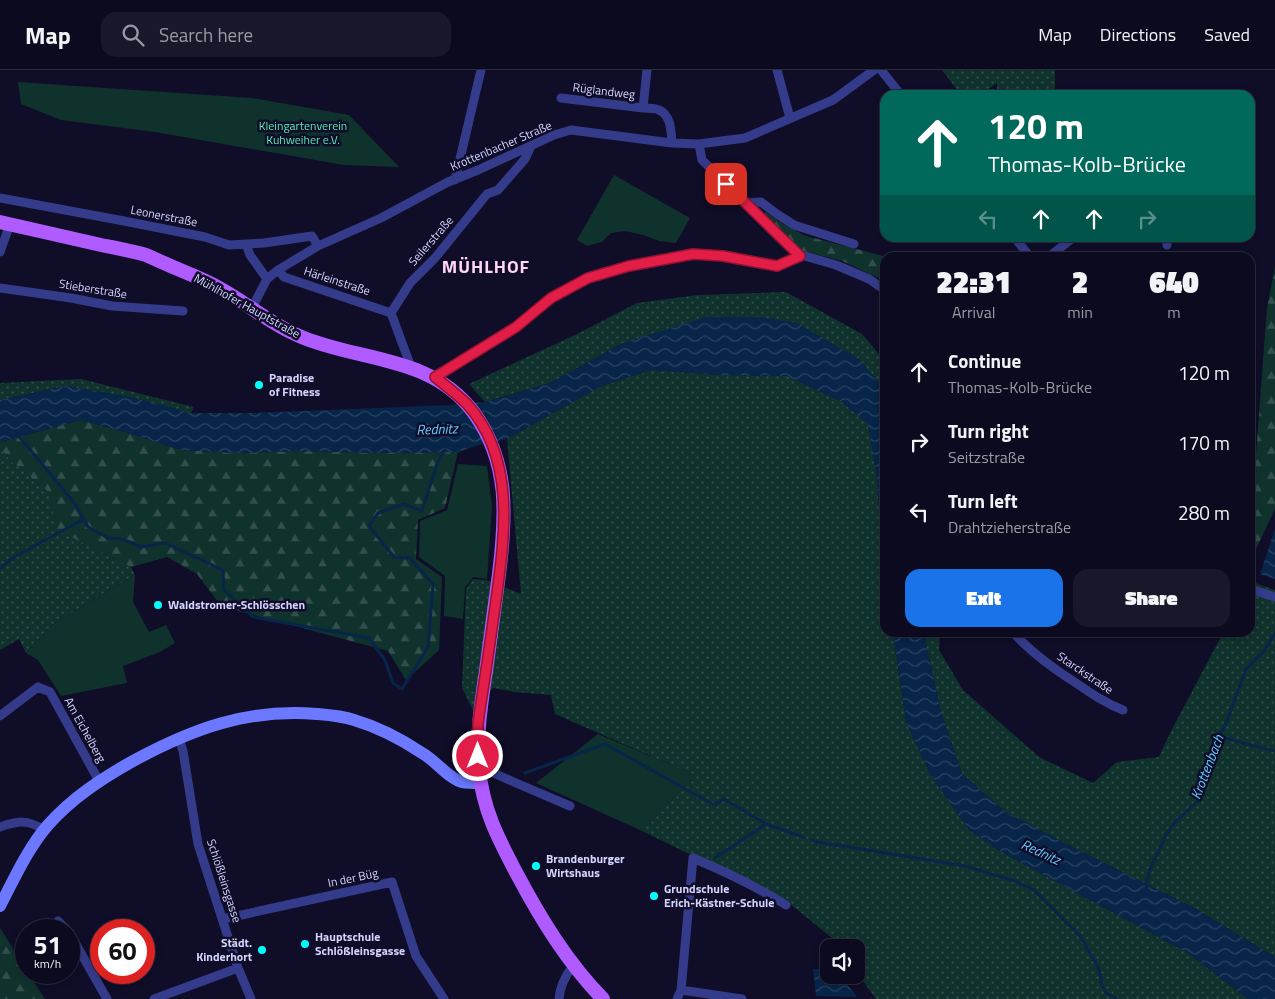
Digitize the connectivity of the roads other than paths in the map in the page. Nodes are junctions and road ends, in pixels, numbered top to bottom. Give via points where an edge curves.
1 (481, 70) edge
2 (647, 70) edge
3 (777, 70) edge
4 (874, 70) edge
5 (881, 70) edge
6 (897, 90) edge
7 (561, 98) dead end
8 (643, 108) junction
9 (790, 118) junction
10 (672, 143) junction
11 (699, 144) junction
12 (531, 146) junction
13 (455, 180) junction
14 (0, 198) edge
15 (747, 203) junction
16 (5, 223) edge
17 (1018, 242) edge
18 (1067, 242) edge
19 (246, 244) junction
20 (854, 244) dead end
21 (318, 246) junction
22 (0, 252) edge
23 (1026, 252) edge
24 (1054, 252) edge
25 (800, 256) junction
26 (278, 270) junction
27 (266, 279) junction
28 (880, 287) edge
29 (0, 288) edge
30 (252, 308) junction
31 (183, 311) dead end
32 (391, 313) junction
33 (411, 367) junction
34 (435, 377) junction
35 (1255, 591) edge
36 (1275, 597) edge
37 (1018, 637) edge
38 (1123, 710) dead end
39 (0, 716) edge
40 (179, 738) junction
41 (480, 776) junction
42 (99, 781) junction
43 (570, 806) dead end
44 (0, 827) edge
45 (44, 830) junction
46 (786, 905) dead end
47 (0, 906) edge
48 (223, 919) junction
49 (80, 952) edge
50 (573, 966) junction
51 (238, 968) junction
52 (679, 995) edge
53 (107, 999) edge
54 (154, 999) edge
55 (251, 999) edge
56 (444, 999) edge
57 (559, 999) edge
58 (603, 999) edge
59 (742, 999) edge

1 - 13 street
2 - 8 street
3 - 9 street
4 - 9 street, Krottenbacher Straße via 834,100
5 - 6 street
7 - 8 street, Rüglandweg
8 - 10 street, Rüglandweg via 659,109 666,115
9 - 11 street, Krottenbacher Straße via 745,138
10 - 11 street, Krottenbacher Straße
10 - 12 street, Krottenbacher Straße via 571,130
11 - 15 street via 702,160
12 - 13 street, Krottenbacher Straße
12 - 32 street, Seilerstraße via 525,159 498,190 487,194 435,258 410,283
13 - 21 street, Krottenbacher Straße
14 - 19 street, Leonerstraße via 205,237 229,245
15 - 20 street via 761,202 794,225
15 - 25 street
16 - 22 street
16 - 30 main road, Mühlhofer Hauptstraße via 145,255 213,285
17 - 23 street
18 - 24 street
19 - 21 street, Leonerstraße via 312,236
19 - 27 street
21 - 26 street, Krottenbacher Straße
25 - 28 street via 836,264
25 - 34 street via 777,266 693,254 629,266 588,278 551,298 516,327
26 - 27 street, Krottenbacher Straße
26 - 32 street, Härleinstraße via 284,277
27 - 30 street, Krottenbacher Straße
29 - 31 street, Stieberstraße via 112,306
30 - 33 main road, Mühlhofer Hauptstraße via 306,339
32 - 33 street
33 - 34 main road, Mühlhofer Hauptstraße
34 - 41 main road, Mühlhofer Hauptstraße via 474,413 488,436 503,486 504,535 478,724
35 - 36 street
37 - 38 street, Starckstraße via 1054,669 1106,703
39 - 42 street, Am Eichelberg via 38,687 50,692
40 - 41 main road via 243,717 287,713 334,716 369,725 416,748 457,780 466,782
40 - 42 main road
40 - 48 street, Schlößleinsgasse via 198,844
41 - 43 street via 487,770
41 - 50 main road, Mühlhofer Hauptstraße via 488,815 497,837 545,925
42 - 45 main road via 66,807
44 - 45 street via 27,822
45 - 47 main road
46 - 52 street via 761,889 693,858
48 - 51 street, Schlößleinsgasse
48 - 56 street, In der Büg via 392,882 416,956
49 - 53 street
50 - 57 street via 563,981
50 - 58 main road, Mühlhofer Hauptstraße
51 - 54 street
51 - 55 street, Schlößleinsgasse
52 - 59 street

